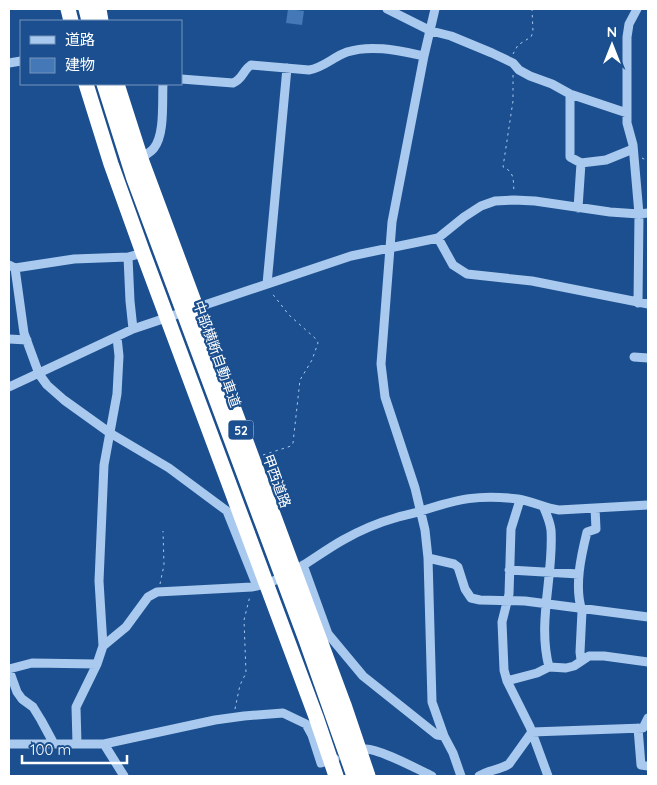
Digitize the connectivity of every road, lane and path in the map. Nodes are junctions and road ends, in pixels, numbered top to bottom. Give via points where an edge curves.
1 (387, 9) edge
2 (435, 9) edge
3 (532, 9) edge
4 (635, 9) edge
5 (431, 31) junction
6 (424, 56) junction
7 (513, 63) junction
8 (287, 68) junction
9 (182, 80) edge
10 (86, 85) edge
11 (104, 85) edge
12 (110, 85) edge
13 (117, 85) edge
14 (163, 85) edge
15 (570, 94) junction
16 (627, 113) junction
17 (633, 149) junction
18 (141, 159) junction
19 (581, 163) junction
20 (514, 200) junction
21 (578, 208) junction
22 (644, 214) edge
23 (438, 238) junction
24 (390, 248) junction
25 (143, 253) junction
26 (128, 257) junction
27 (12, 266) edge
28 (267, 284) junction
29 (638, 303) junction
30 (648, 304) edge
31 (196, 308) junction
32 (168, 318) junction
33 (133, 329) junction
34 (117, 337) junction
35 (9, 339) edge
36 (27, 340) junction
37 (634, 356) dead end
38 (648, 358) edge
39 (40, 374) junction
40 (9, 388) edge
41 (110, 433) junction
42 (261, 456) dead end
43 (520, 500) junction
44 (648, 505) edge
45 (544, 508) junction
46 (595, 508) junction
47 (422, 511) junction
48 (163, 531) dead end
49 (428, 558) junction
50 (298, 569) junction
51 (509, 570) junction
52 (549, 573) junction
53 (579, 574) junction
54 (259, 586) junction
55 (157, 592) junction
56 (507, 601) junction
57 (546, 604) junction
58 (580, 608) junction
59 (648, 617) edge
60 (103, 646) junction
61 (581, 660) junction
62 (648, 662) edge
63 (97, 664) junction
64 (549, 667) junction
65 (9, 670) edge
66 (507, 681) junction
67 (234, 717) junction
68 (648, 718) edge
69 (638, 728) junction
70 (532, 732) junction
71 (444, 736) junction
72 (9, 744) edge
73 (54, 744) junction
74 (77, 744) junction
75 (104, 744) junction
76 (360, 751) junction
77 (331, 760) junction
78 (648, 766) edge
79 (124, 776) edge
80 (336, 776) edge
81 (354, 776) edge
82 (360, 776) edge
83 (368, 776) edge
84 (432, 776) edge
85 (461, 776) edge
86 (479, 776) edge
87 (548, 776) edge

1 - 5 street
2 - 5 street
3 - 7 path via 533,32 513,52
4 - 16 street via 628,24 627,37
5 - 6 street
5 - 7 street via 451,36
6 - 8 street via 390,49 356,50 316,69
6 - 24 street via 392,222
7 - 15 street via 530,76
7 - 20 path via 513,101 503,167 513,176
8 - 9 street via 252,65 233,83
8 - 28 street
10 - 25 highway, 52
11 - 81 highway, 中部横断自動車道 via 134,179
12 - 82 highway, 中部横断自動車道 via 139,178
13 - 18 highway, 甲西道路 / 52
14 - 18 street via 158,142
15 - 16 street
15 - 19 street via 570,157
16 - 17 street
17 - 19 street via 606,160
17 - 22 street
18 - 31 highway, 甲西道路 / 52
19 - 21 street
20 - 21 street
20 - 23 street via 481,206
21 - 22 street
22 - 29 street
23 - 24 street
23 - 29 street via 452,265 467,274 532,281
24 - 28 street via 350,256
24 - 47 street via 382,381
25 - 26 street
25 - 32 highway, 52
26 - 27 street
26 - 33 street
27 - 36 street
28 - 31 street
28 - 42 path via 289,315 318,343 300,380 291,446
29 - 30 street
31 - 32 street
31 - 50 highway, 甲西道路 / 52
32 - 33 street
32 - 54 highway, 52
33 - 34 street
34 - 39 street
34 - 41 street via 117,394
35 - 36 street
36 - 39 street
37 - 38 street
39 - 40 street
39 - 41 street via 64,400
41 - 54 street via 169,468 227,511
41 - 60 street via 104,465 99,581
43 - 45 street
43 - 47 street via 466,498
43 - 51 street via 511,529
44 - 46 street
45 - 46 street
45 - 52 street via 551,528
46 - 53 street via 596,529 587,532
47 - 49 street
47 - 50 street via 375,524
48 - 55 path via 164,565
49 - 56 street via 458,567 465,589 472,598
49 - 71 street via 432,702
50 - 54 street
50 - 71 street via 328,634 363,676 437,735
50 - 76 highway, 甲西道路 / 52
51 - 52 street
51 - 56 street
52 - 53 street
52 - 57 street
53 - 58 street
54 - 55 street
54 - 67 path via 244,620 246,673 240,685
54 - 77 highway, 52 via 316,717
55 - 60 street via 148,598 126,627
56 - 57 street
56 - 66 street via 502,622
57 - 58 street
57 - 64 street
58 - 59 street
58 - 61 street
60 - 63 street
61 - 62 street via 589,656 604,656
61 - 64 street via 566,668
63 - 65 street via 32,663
63 - 74 street via 76,706
64 - 66 street
65 - 73 street via 18,692 37,714
66 - 70 street
67 - 75 street
67 - 77 street via 283,713 306,724 321,763
68 - 69 street via 643,728
69 - 70 street
69 - 78 street via 641,765
70 - 86 street via 504,768
70 - 87 street
71 - 85 street
72 - 73 street
73 - 74 street
74 - 75 street
75 - 79 street
76 - 77 street
76 - 83 highway, 甲西道路 / 52
76 - 84 street via 374,751
77 - 80 highway, 52

